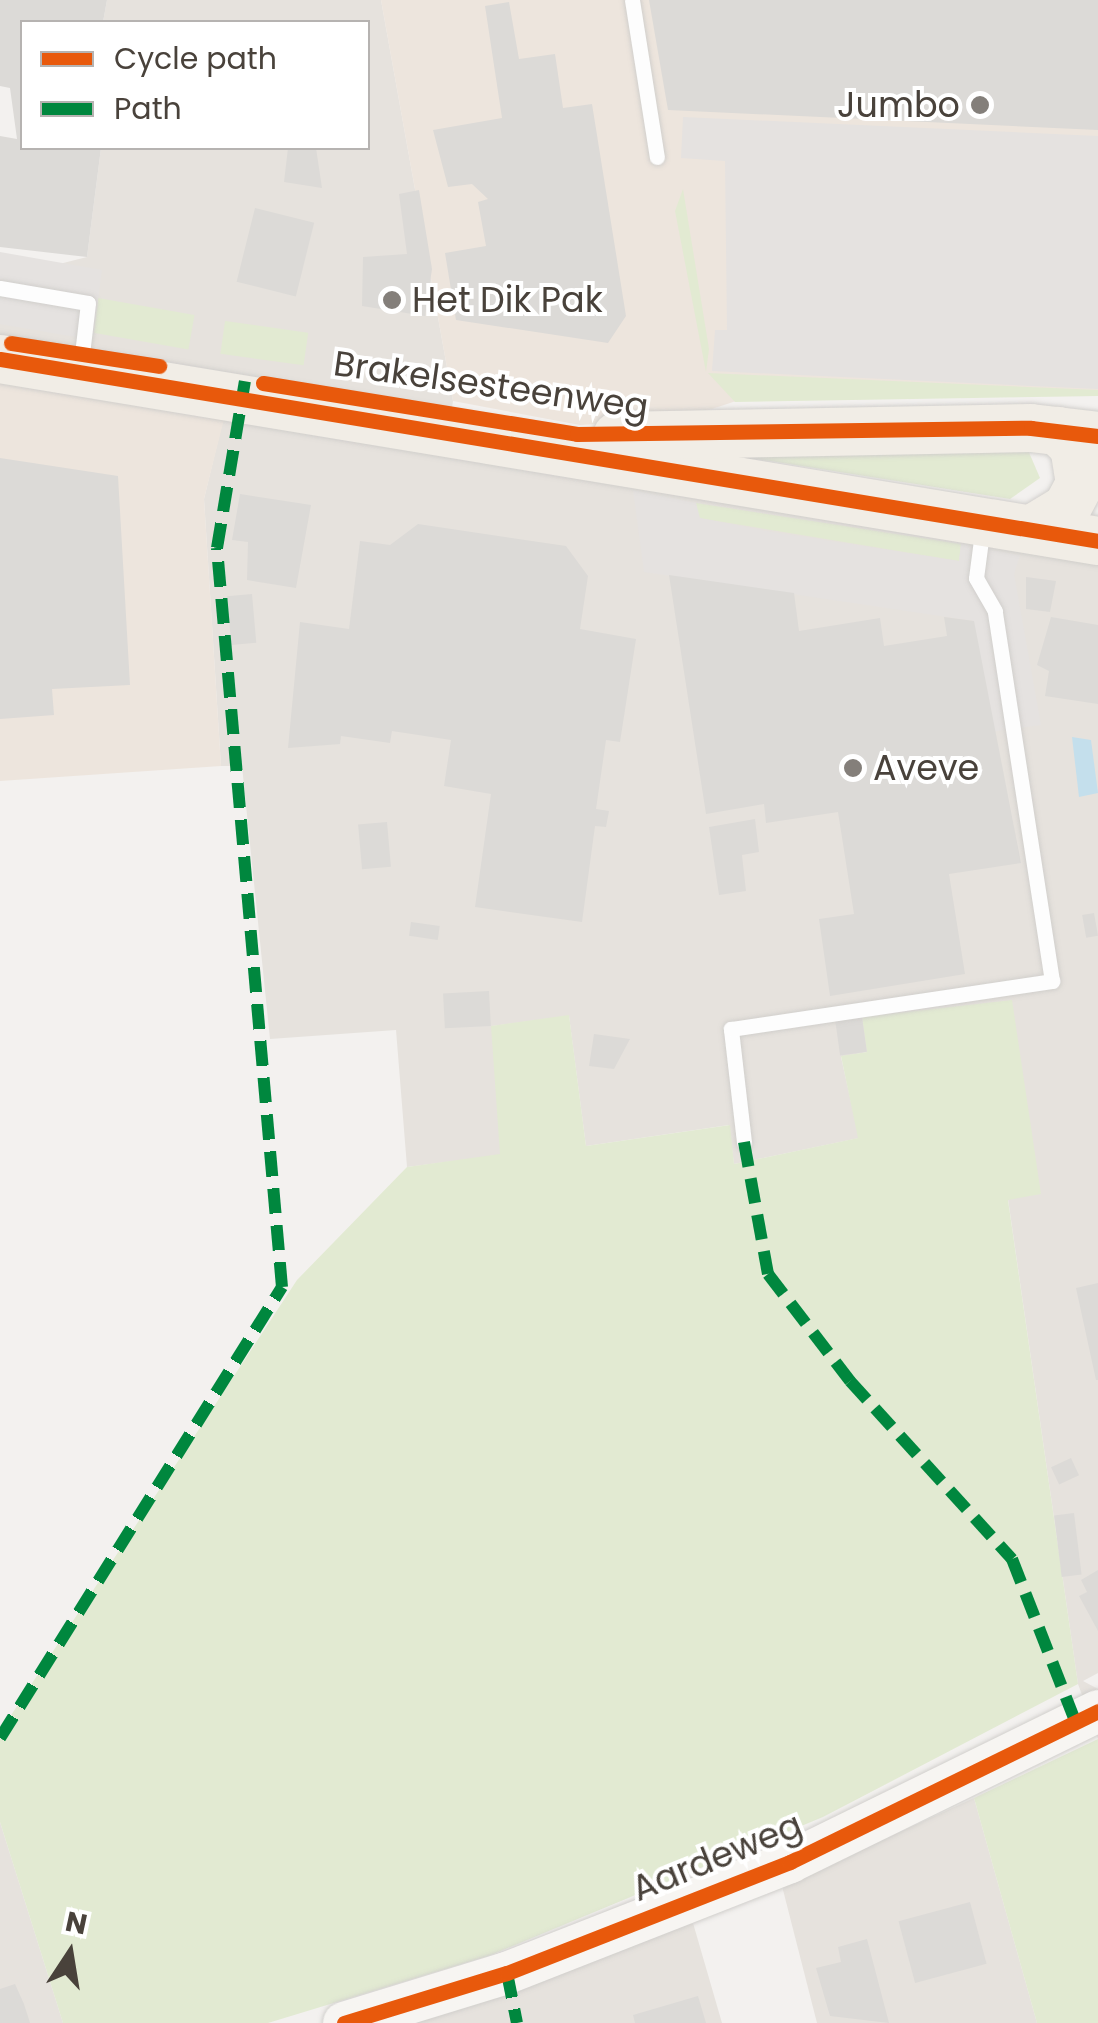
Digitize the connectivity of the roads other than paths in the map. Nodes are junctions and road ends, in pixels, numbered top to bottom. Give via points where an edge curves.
1 (632, 0) edge
2 (657, 157) dead end
3 (0, 288) edge
4 (0, 341) edge
5 (82, 354) junction
6 (0, 359) edge
7 (1078, 434) edge
8 (984, 521) junction
9 (1032, 529) junction
10 (1098, 540) edge
11 (744, 1142) dead end
12 (1098, 1712) edge
13 (344, 2023) edge

1 - 2 lane
3 - 5 lane via 88,303
4 - 5 main road, Brakelsesteenweg
5 - 7 main road, Brakelsesteenweg via 577,434
6 - 8 main road, Brakelsesteenweg
7 - 9 main road, Brakelsesteenweg via 1080,484 1066,508
8 - 9 main road, Brakelsesteenweg
8 - 11 lane via 976,578 995,610 1052,981 732,1029
9 - 10 main road, Brakelsesteenweg
12 - 13 street, Aardeweg via 790,1862 507,1972

